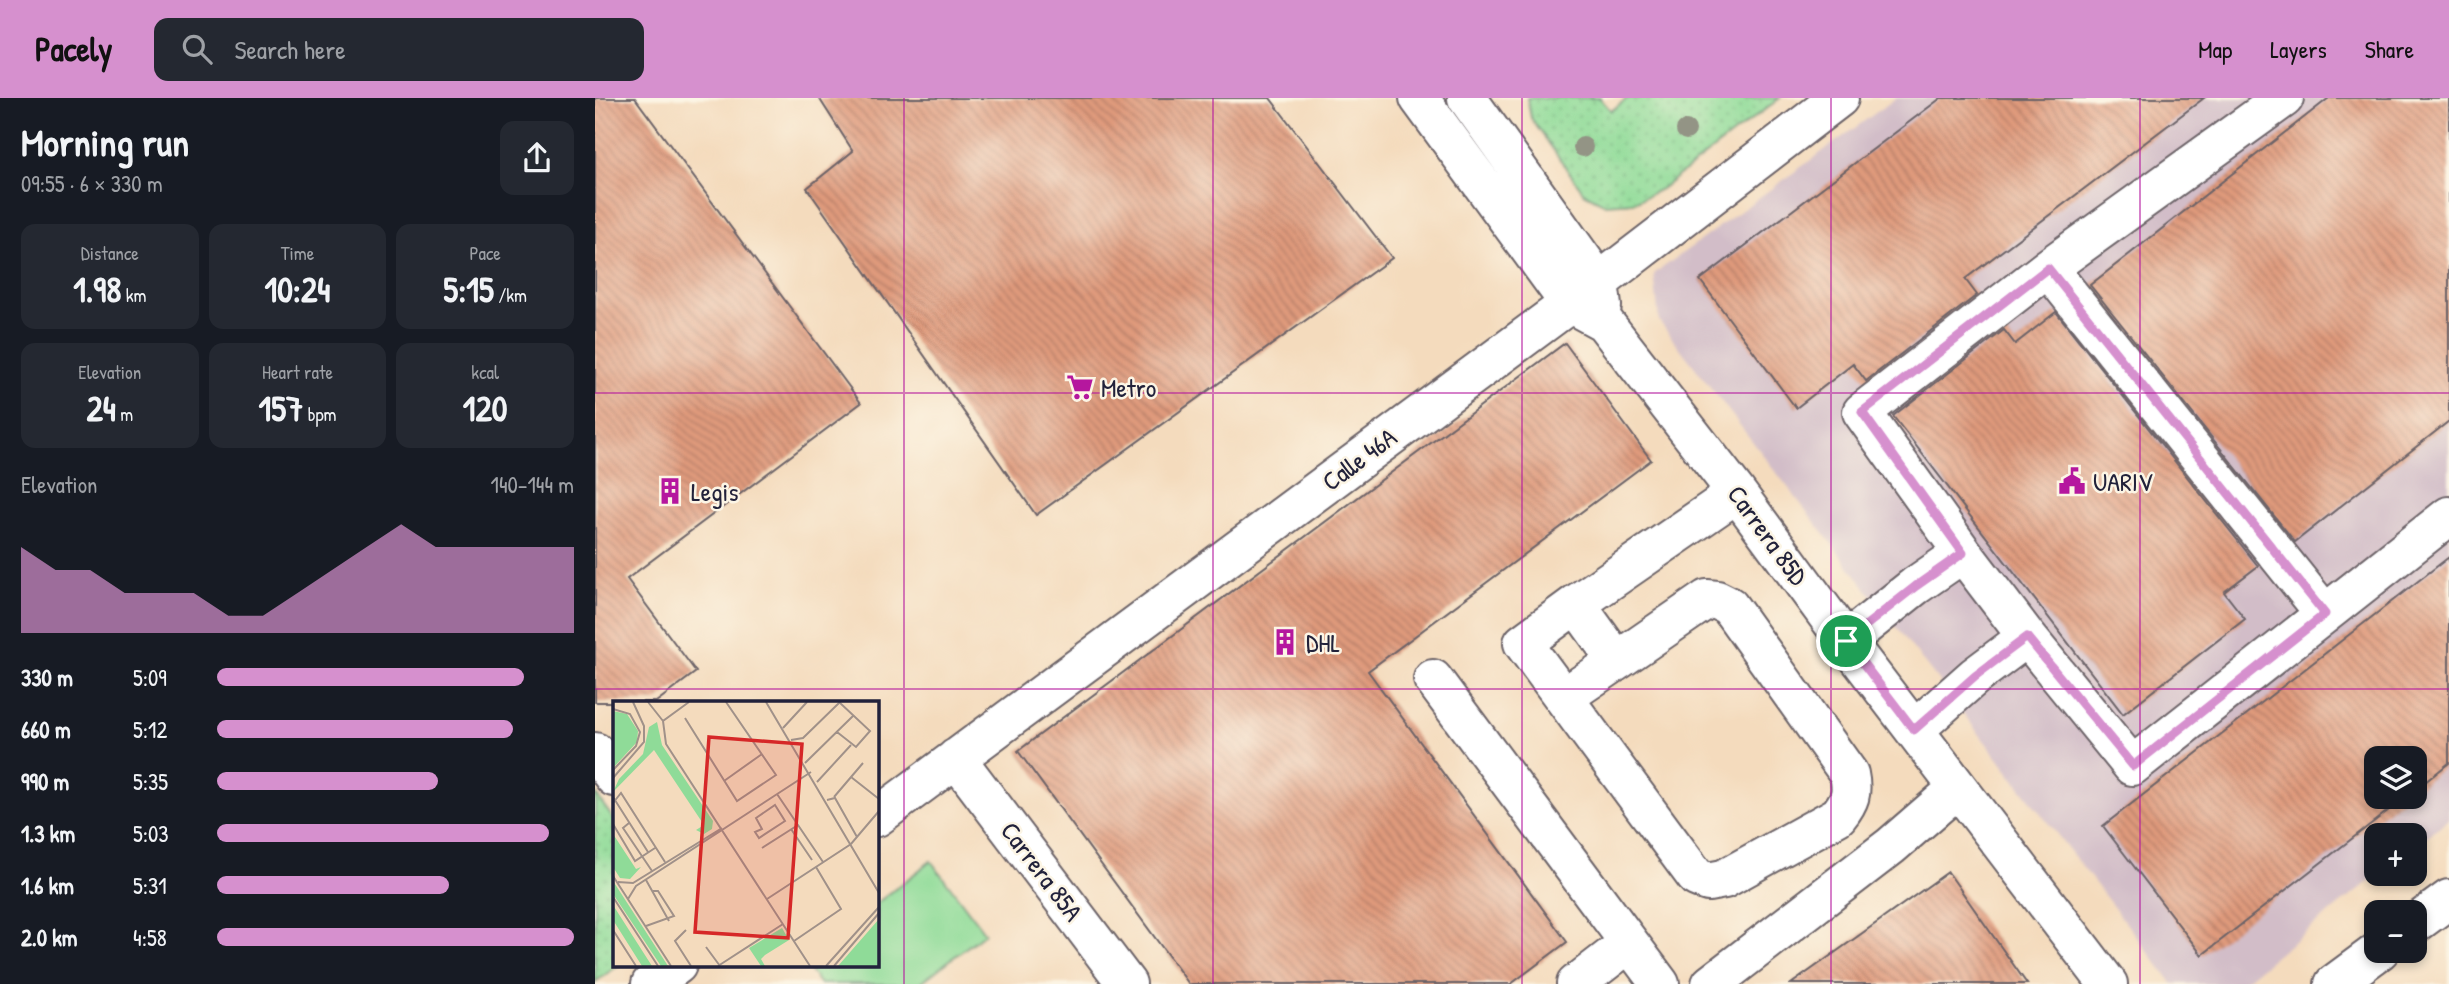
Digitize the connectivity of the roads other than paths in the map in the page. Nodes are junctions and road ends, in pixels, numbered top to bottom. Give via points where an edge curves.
1 (1419, 98) edge
2 (1467, 98) edge
3 (1839, 98) edge
4 (2284, 98) edge
5 (2048, 268) junction
6 (1584, 293) junction
7 (1737, 494) junction
8 (2449, 516) edge
9 (1963, 553) junction
10 (1576, 604) junction
11 (2325, 614) junction
12 (2027, 637) junction
13 (1846, 641) junction
14 (1617, 661) junction
15 (1433, 679) dead end
16 (1564, 697) junction
17 (1914, 730) junction
18 (595, 752) edge
19 (956, 758) junction
20 (613, 776) edge
21 (1958, 788) junction
22 (879, 816) edge
23 (2449, 899) edge
24 (2427, 915) edge
25 (1629, 943) junction
26 (2364, 962) edge
27 (674, 967) edge
28 (651, 984) edge
29 (1127, 984) edge
30 (1576, 984) edge
31 (1660, 984) edge
32 (1711, 984) edge
33 (2108, 984) edge
34 (2334, 984) edge

1 - 6 street, Carrera 85D
2 - 6 street, Carrera 85D
3 - 6 street, Calle 46A
4 - 5 street
5 - 9 street via 1862,412
5 - 11 street
6 - 7 street, Carrera 85D
6 - 19 street, Calle 46A
7 - 10 street
7 - 13 street, Carrera 85D
8 - 11 street
9 - 12 street
9 - 13 street
10 - 14 street
10 - 16 street via 1523,643
11 - 12 street via 2133,766
12 - 17 street
13 - 17 street, Carrera 85D
14 - 16 street
14 - 16 street via 1707,599 1729,606 1849,774 1849,802 1838,816 1724,879 1707,882 1696,877
15 - 25 street
17 - 21 street, Carrera 85D
18 - 20 street
19 - 22 street, Calle 46A
19 - 29 street, Carrera 85A
21 - 32 street via 1891,846
21 - 33 street, Carrera 85D
23 - 24 street
25 - 30 street
25 - 31 street
26 - 34 street
27 - 28 street

